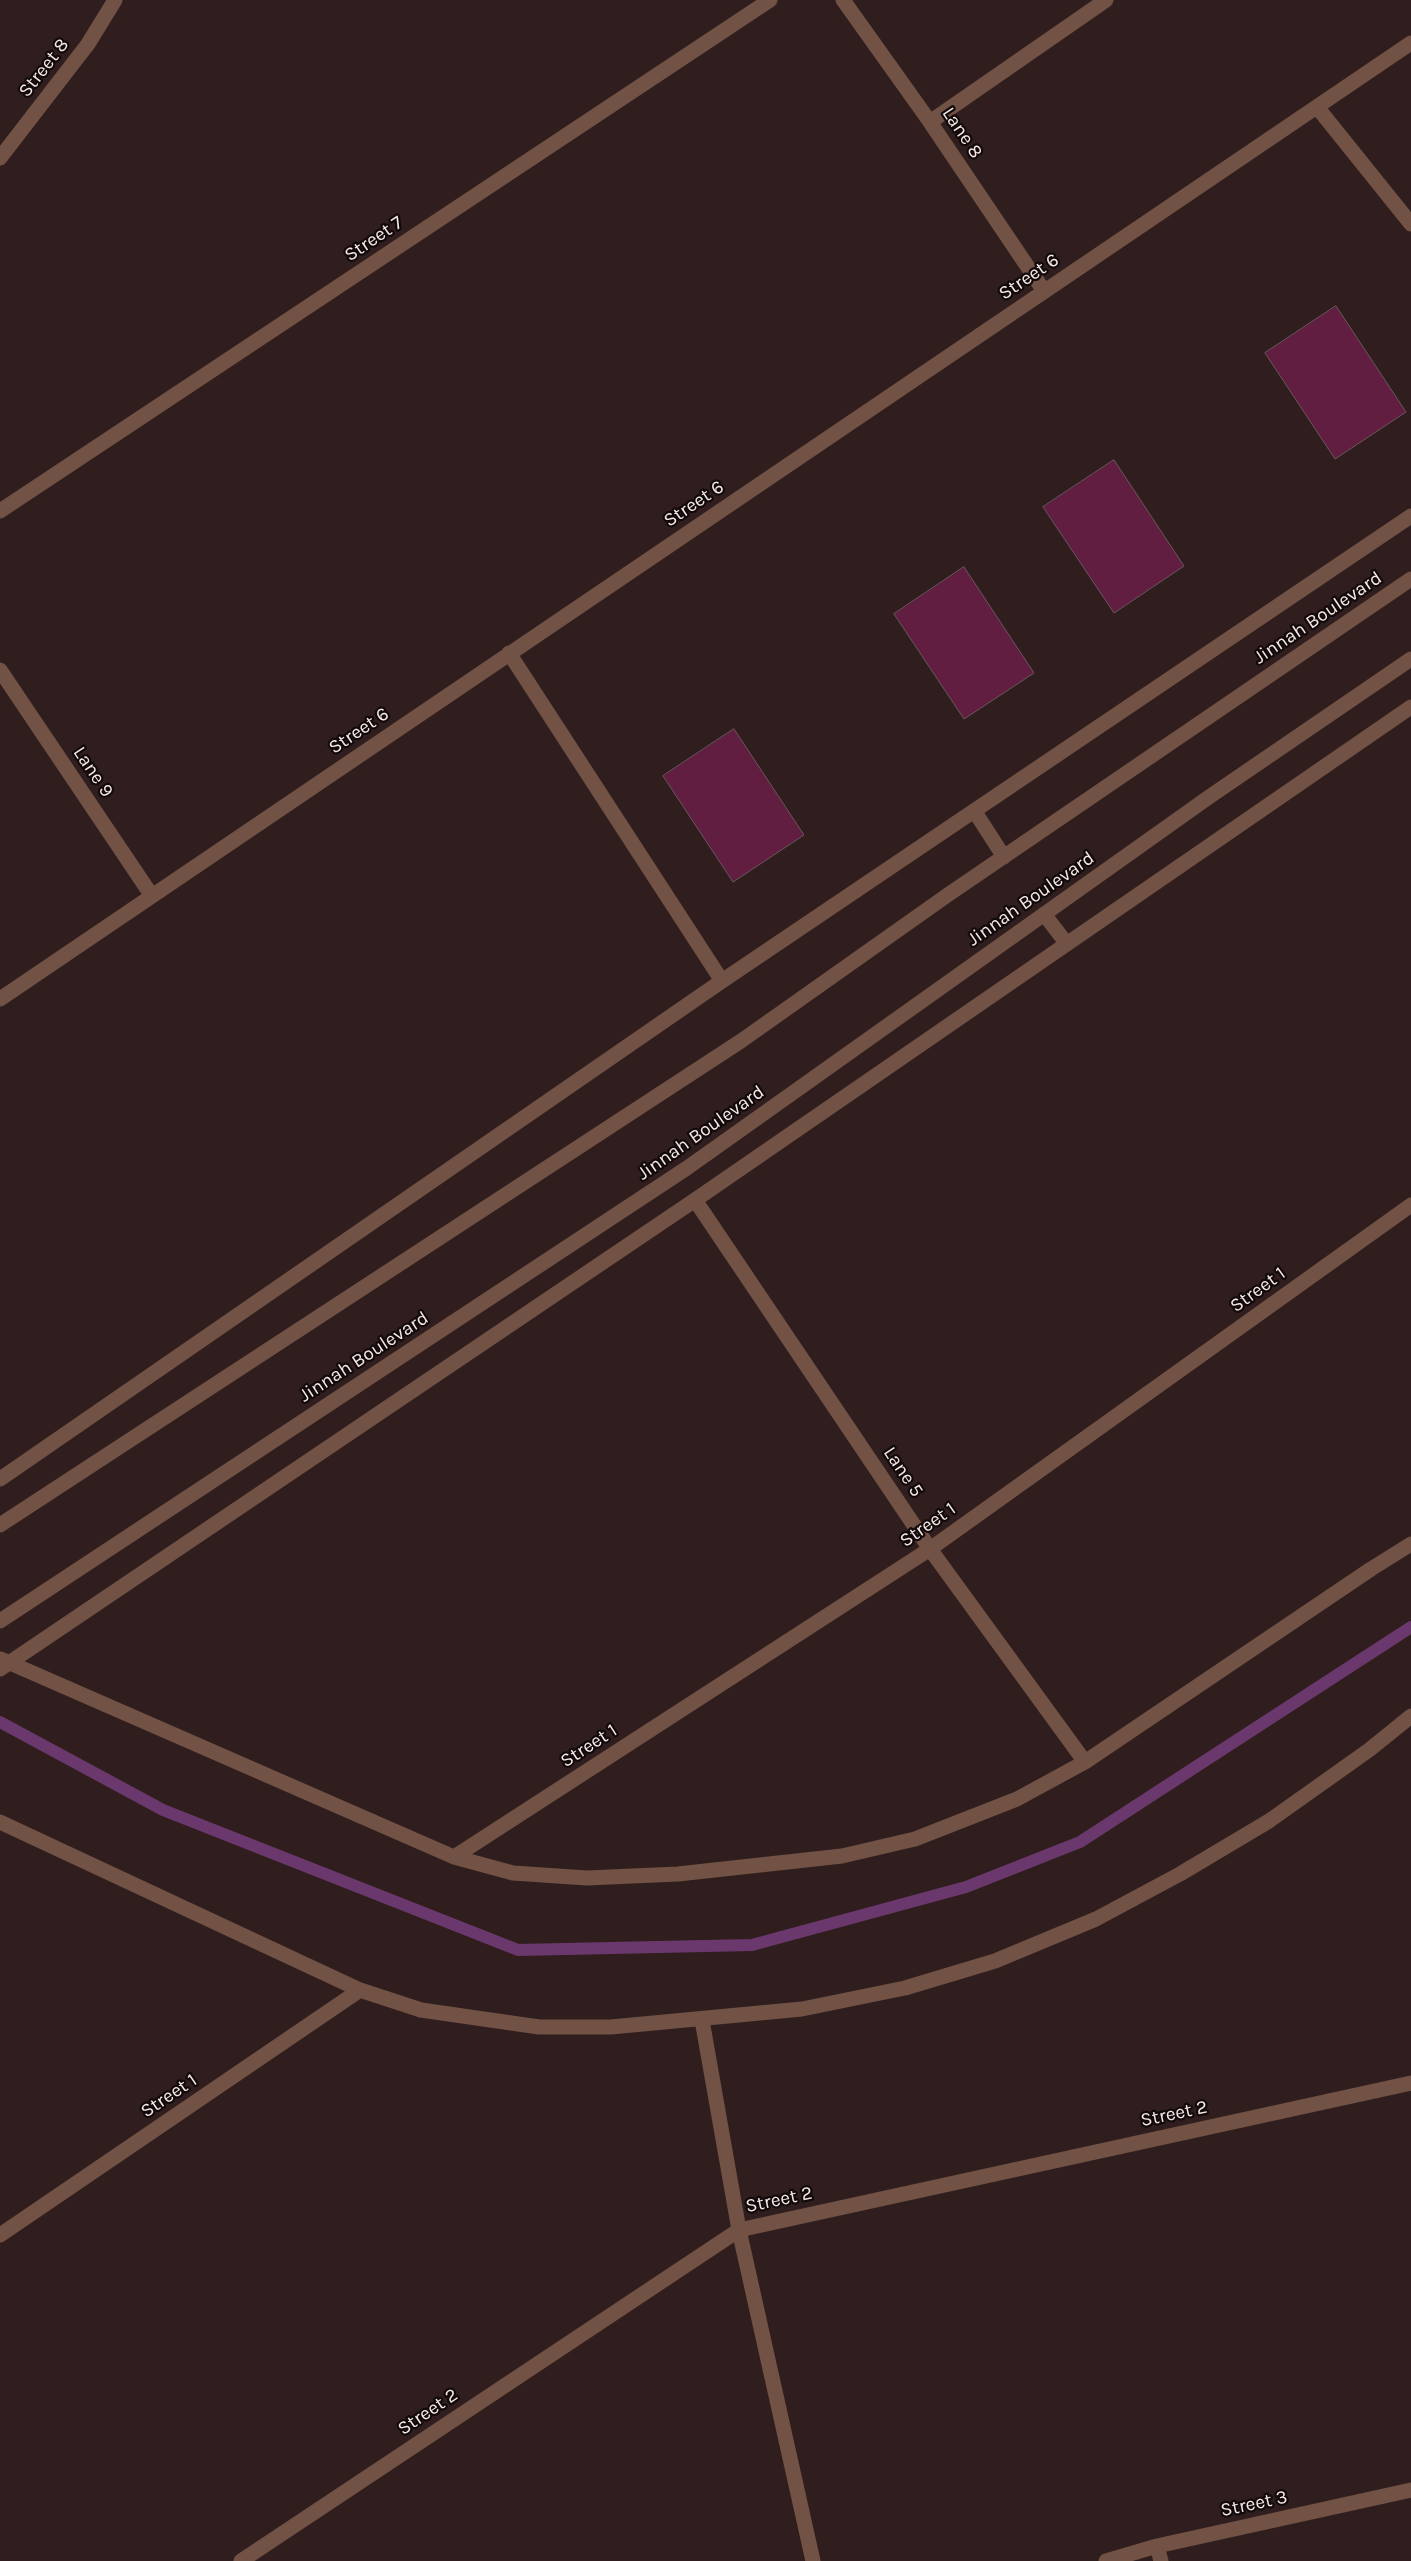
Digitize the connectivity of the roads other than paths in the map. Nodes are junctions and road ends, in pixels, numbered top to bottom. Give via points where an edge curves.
1 (115, 0) edge
2 (770, 0) edge
3 (843, 0) edge
4 (1106, 0) edge
5 (1411, 43) edge
6 (1317, 107) junction
7 (930, 122) junction
8 (0, 158) edge
9 (1411, 224) edge
10 (1044, 291) junction
11 (0, 512) edge
12 (1411, 516) edge
13 (1411, 578) edge
14 (509, 654) junction
15 (1411, 659) edge
16 (0, 670) edge
17 (1411, 707) edge
18 (975, 812) junction
19 (1004, 857) junction
20 (152, 896) junction
21 (1044, 914) junction
22 (1067, 944) junction
23 (722, 981) junction
24 (0, 999) edge
25 (695, 1200) junction
26 (1411, 1205) edge
27 (0, 1479) edge
28 (0, 1525) edge
29 (1411, 1544) edge
30 (930, 1549) junction
31 (0, 1621) edge
32 (3, 1663) edge
33 (1411, 1716) edge
34 (1085, 1762) junction
35 (0, 1822) edge
36 (454, 1857) junction
37 (360, 1990) junction
38 (702, 2020) junction
39 (1411, 2083) edge
40 (739, 2230) junction
41 (0, 2235) edge
42 (1411, 2490) edge
43 (1158, 2546) junction
44 (241, 2561) edge
45 (814, 2561) edge
46 (1106, 2561) edge
47 (1161, 2561) edge

1 - 8 street, Street 8 via 88,44
2 - 11 street, Street 7
3 - 7 street, Lane 8
4 - 7 street
5 - 6 street, Street 6
6 - 9 street
6 - 10 street, Street 6
7 - 10 street, Lane 8
10 - 14 street, Street 6
12 - 18 street
13 - 19 street, Jinnah Boulevard
14 - 20 street, Street 6
14 - 23 street
15 - 21 street, Jinnah Boulevard
16 - 20 street, Lane 9
17 - 22 street
18 - 19 street
18 - 23 street
19 - 28 street, Jinnah Boulevard via 733,1046
20 - 24 street, Street 6
21 - 22 street
21 - 31 street, Jinnah Boulevard via 687,1168
22 - 25 street
23 - 27 street
25 - 30 street, Lane 5
25 - 32 street
26 - 30 street, Street 1
29 - 34 street
30 - 34 street, Lane 5
30 - 36 street, Street 1
32 - 36 street
33 - 38 street via 1269,1821 1096,1919 995,1961 905,1988 802,2009
34 - 36 street via 1017,1799 915,1839 842,1856 678,1874 587,1878 512,1873
35 - 37 street
37 - 38 street via 421,2010 539,2027 611,2027
37 - 41 street, Street 1
38 - 40 street
39 - 40 street, Street 2
40 - 44 street, Street 2
40 - 45 street
42 - 43 street, Street 3
43 - 46 street, Street 3
43 - 47 street

